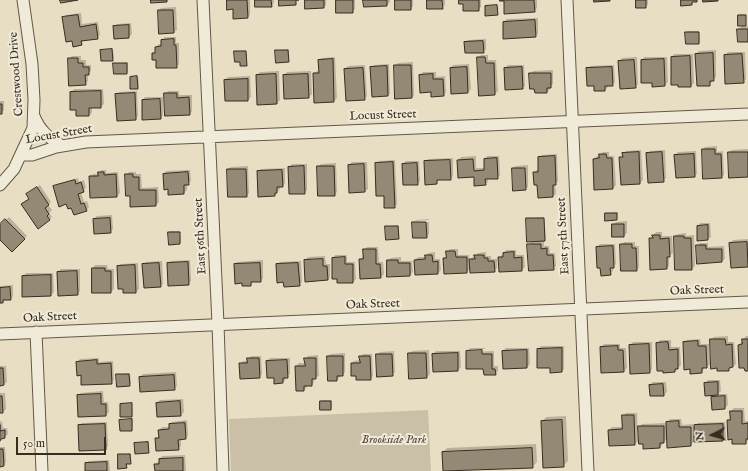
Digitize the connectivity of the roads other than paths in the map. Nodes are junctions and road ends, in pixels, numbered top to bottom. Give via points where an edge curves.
1 (23, 0) edge
2 (203, 0) edge
3 (567, 0) edge
4 (748, 114) edge
5 (34, 116) junction
6 (572, 122) junction
7 (209, 137) junction
8 (62, 146) junction
9 (21, 155) junction
10 (0, 184) edge
11 (748, 302) edge
12 (580, 309) junction
13 (218, 324) junction
14 (36, 332) junction
15 (0, 334) edge
16 (42, 471) edge
17 (223, 471) edge
18 (588, 471) edge

1 - 5 street, Crestwood Drive via 32,64
2 - 7 street, East 56th Street
3 - 6 street, East 57th Street
4 - 6 street, Locust Street
5 - 8 street via 43,132
5 - 9 street, Crestwood Drive via 33,128
6 - 7 street, Locust Street
6 - 12 street, East 57th Street
7 - 8 street, Locust Street via 86,142
7 - 13 street, East 56th Street
8 - 9 street, Locust Street via 32,155
9 - 10 street, Crestwood Drive
11 - 12 street, Oak Street
12 - 13 street, Oak Street
12 - 18 street, East 57th Street
13 - 14 street, Oak Street
13 - 17 street, East 56th Street
14 - 15 street, Oak Street
14 - 16 street

